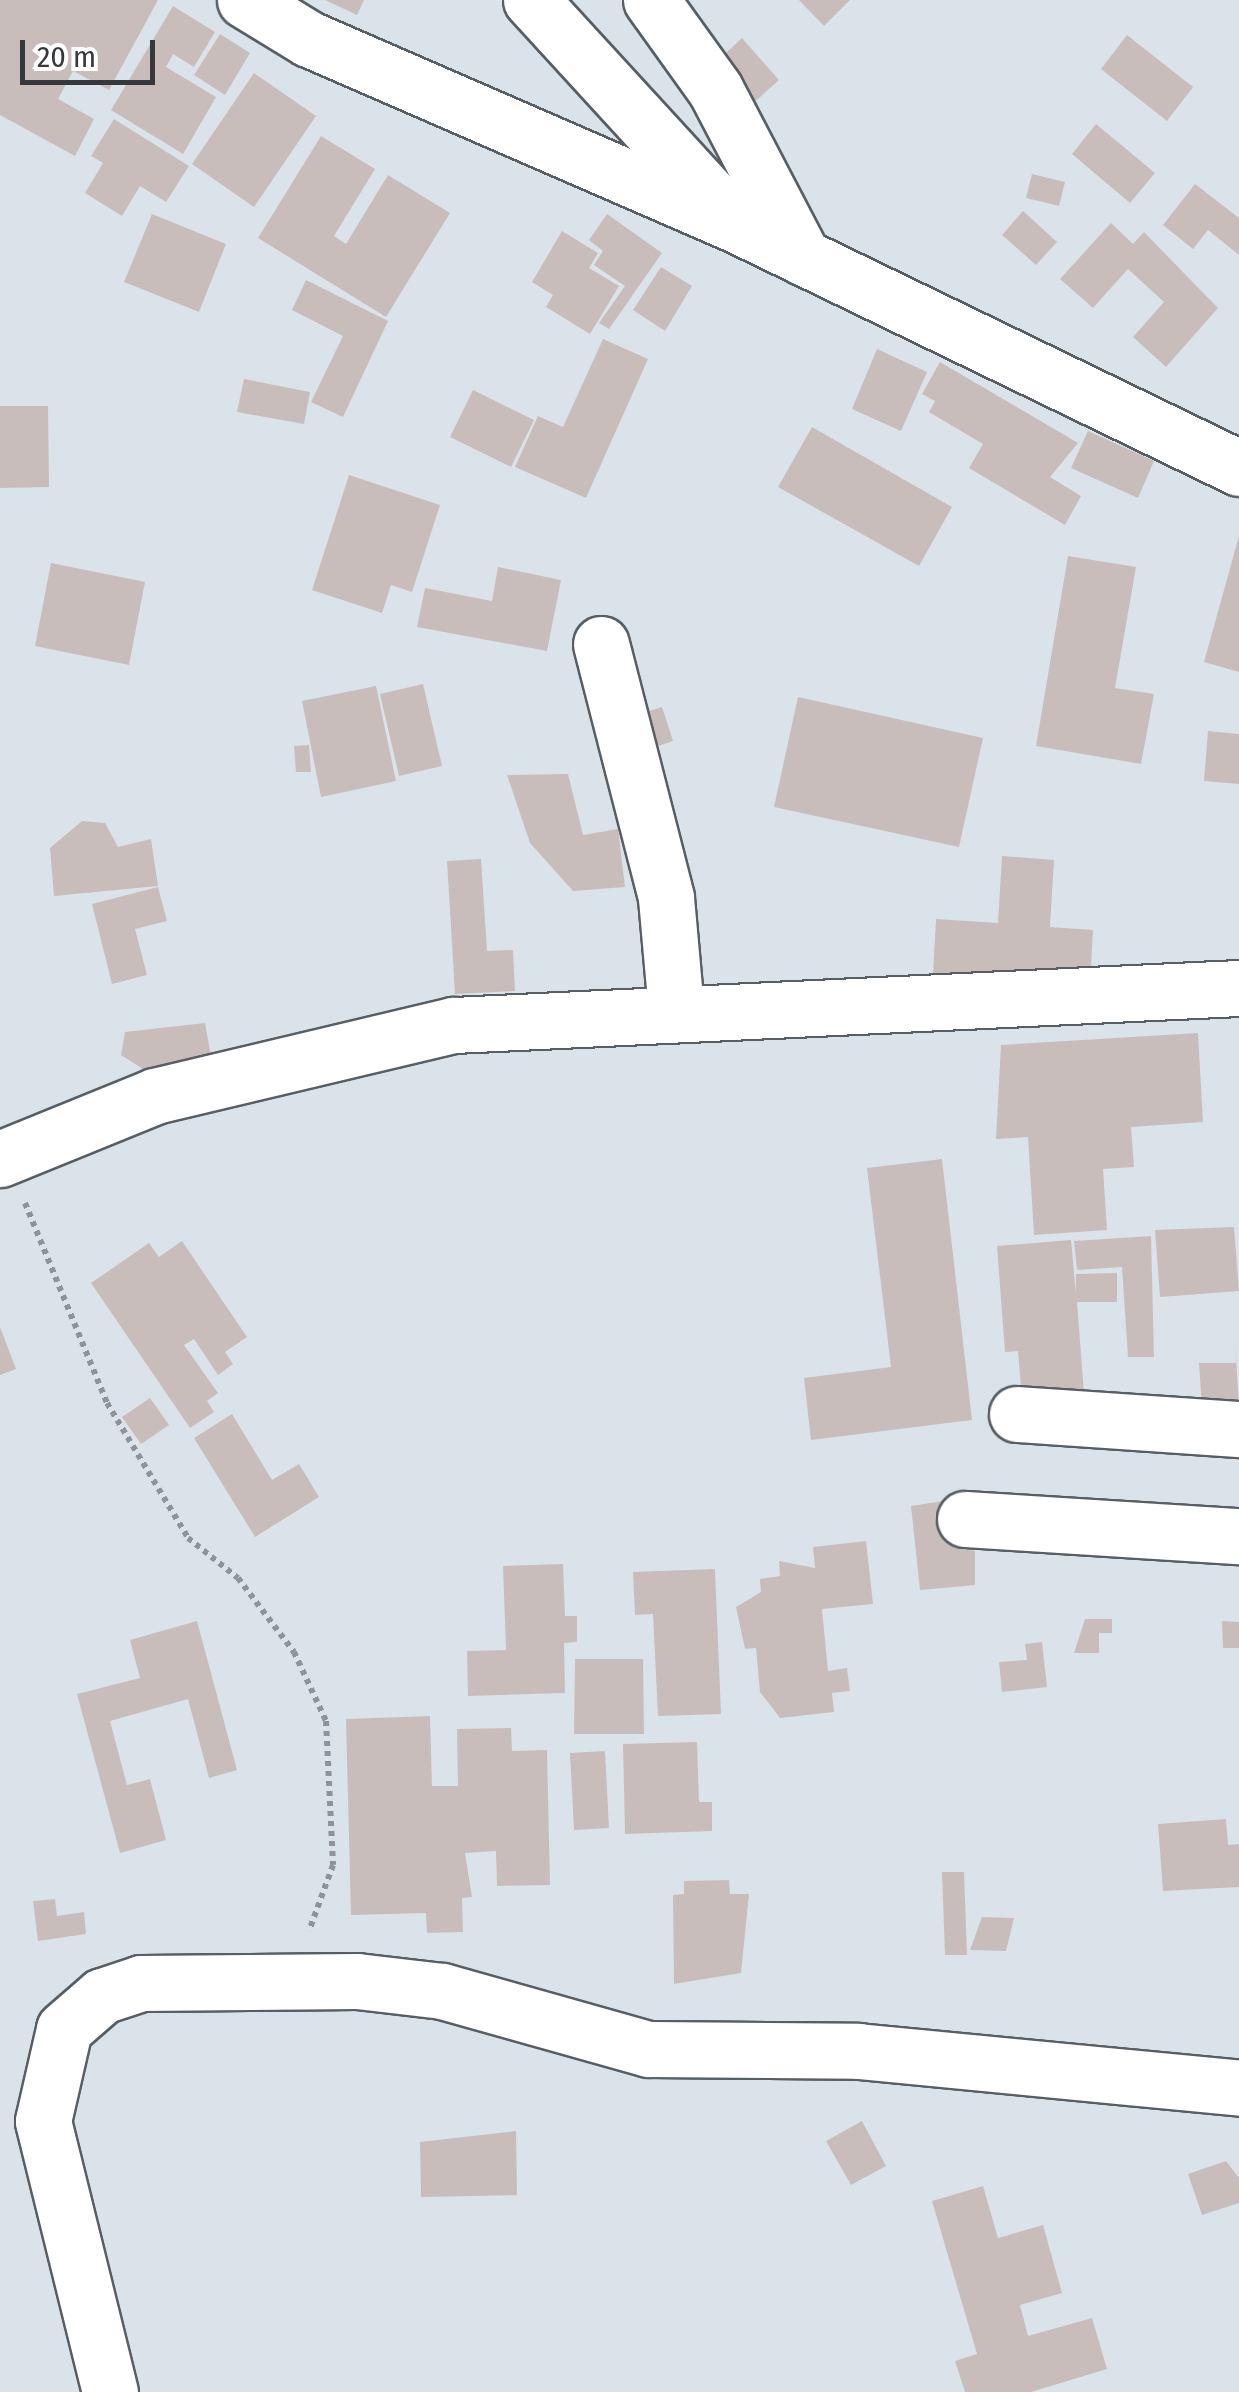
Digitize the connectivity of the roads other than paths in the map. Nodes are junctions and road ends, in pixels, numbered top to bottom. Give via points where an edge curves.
1 (245, 0) edge
2 (530, 0) edge
3 (651, 0) edge
4 (741, 228) junction
5 (803, 257) junction
6 (1239, 468) edge
7 (601, 644) dead end
8 (1239, 988) edge
9 (676, 1010) junction
10 (3, 1158) edge
11 (1017, 1414) dead end
12 (1239, 1429) edge
13 (965, 1519) dead end
14 (1239, 1536) edge
15 (1239, 2088) edge
16 (110, 2392) edge

1 - 4 street via 310,39
2 - 4 street
3 - 5 street via 715,90
4 - 5 street
5 - 6 street
7 - 9 street via 666,898
8 - 9 street via 1142,1000
9 - 10 street via 454,1025 335,1050 155,1096
11 - 12 street
13 - 14 street
15 - 16 street via 858,2051 648,2049 442,1991 141,1983 102,1996 64,2030 48,2074 43,2121

